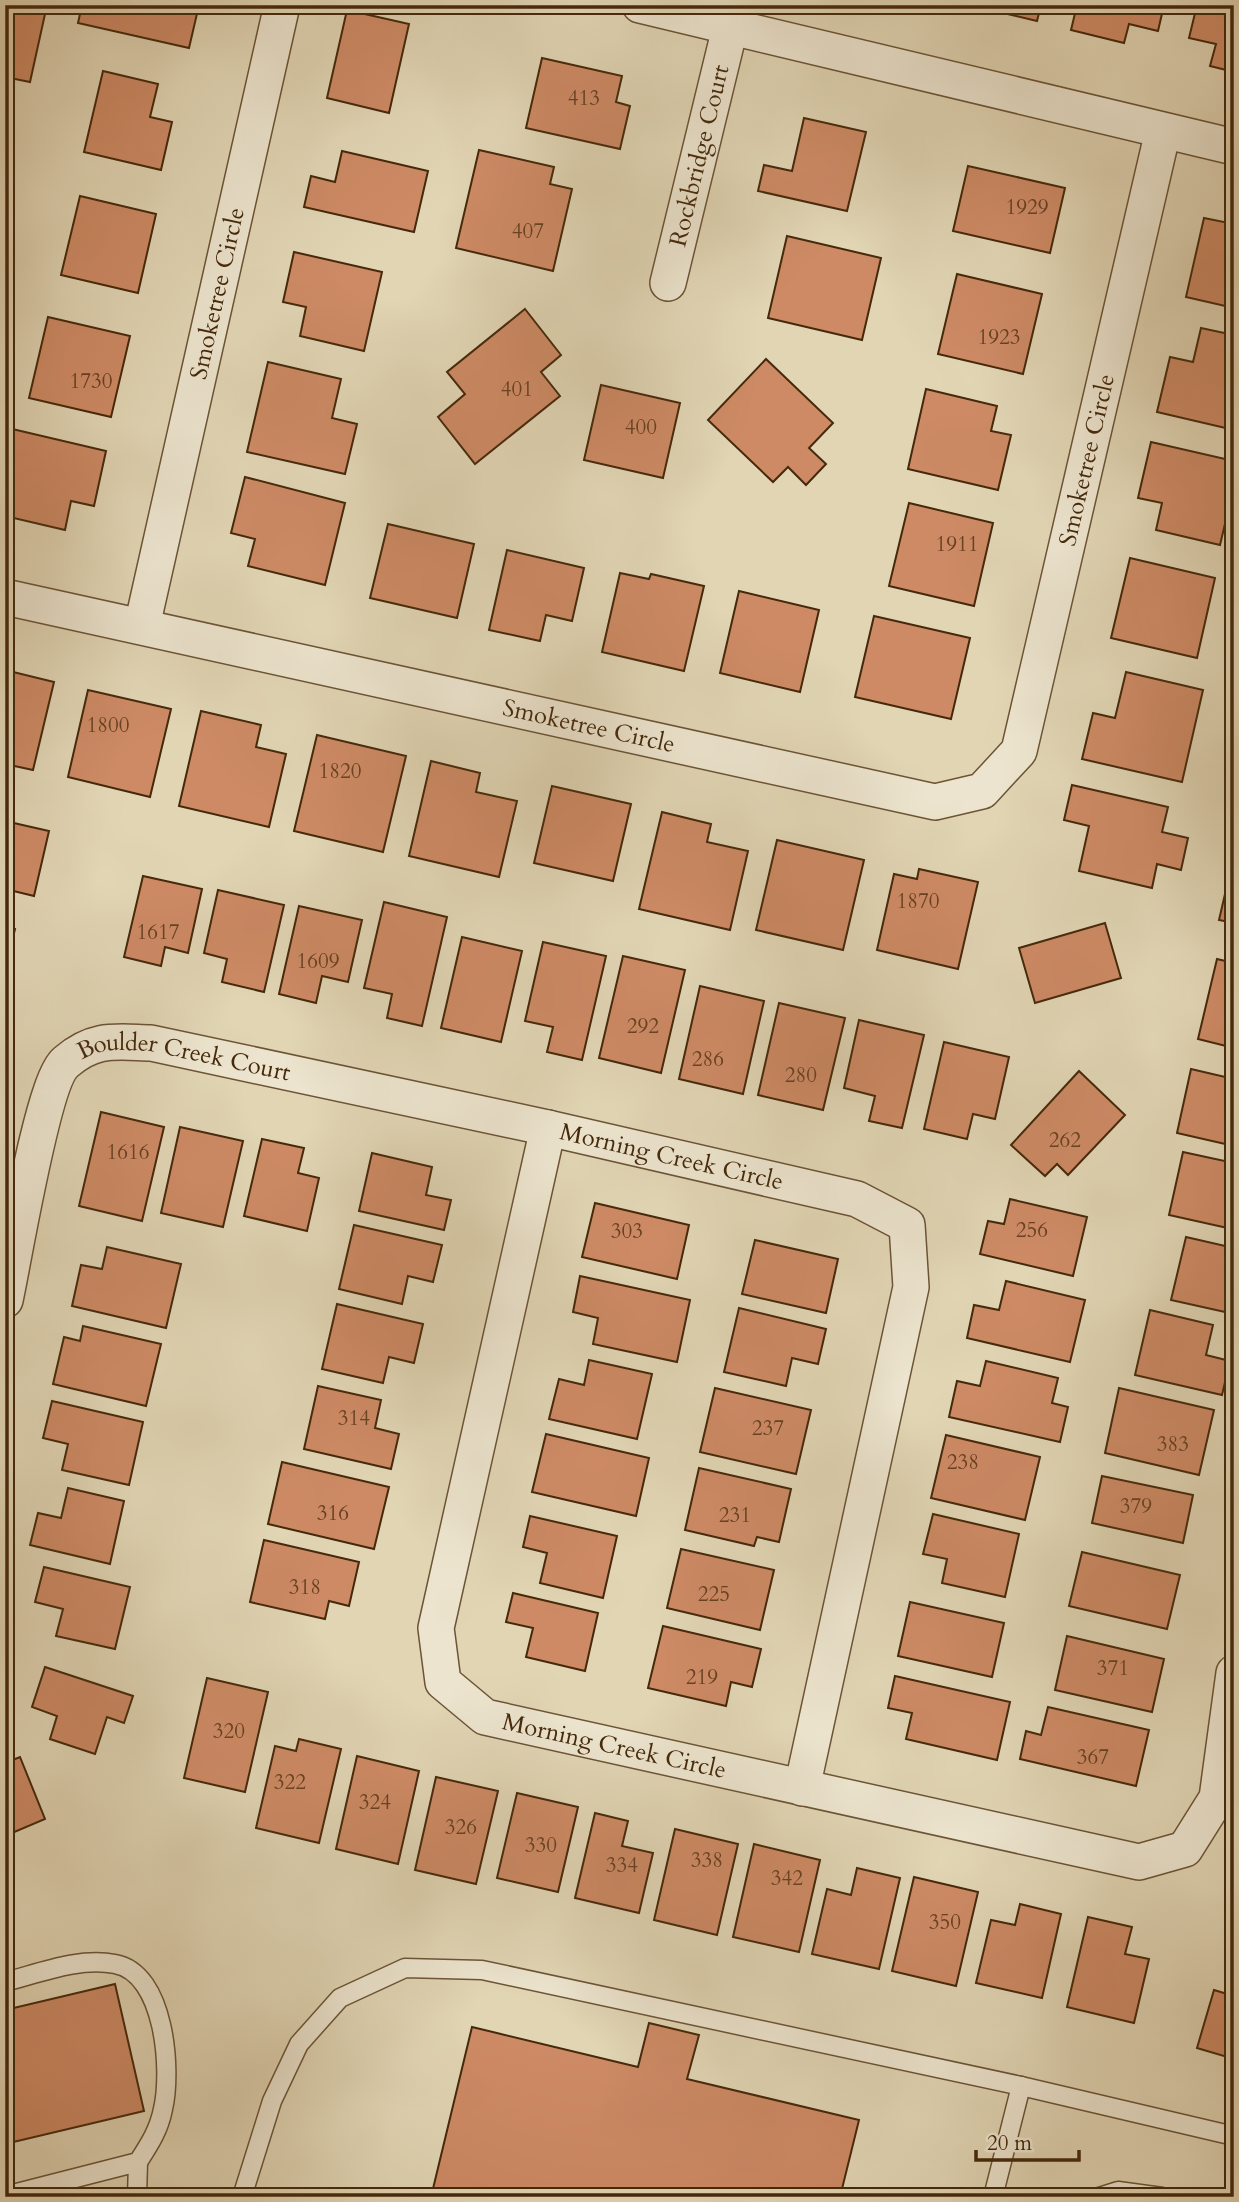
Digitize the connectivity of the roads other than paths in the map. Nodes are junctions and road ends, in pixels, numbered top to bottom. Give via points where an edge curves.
1 (282, 5) edge
2 (640, 5) edge
3 (730, 28) junction
4 (1163, 131) junction
5 (1234, 147) edge
6 (668, 283) dead end
7 (5, 597) edge
8 (142, 626) junction
9 (548, 1128) junction
10 (5, 1300) edge
11 (1234, 1673) edge
12 (802, 1788) junction
13 (5, 1982) edge
14 (1020, 2086) junction
15 (1234, 2136) edge
16 (138, 2162) junction
17 (5, 2196) edge
18 (136, 2197) edge
19 (242, 2197) edge
20 (992, 2197) edge
21 (1099, 2197) edge
22 (1162, 2197) edge

1 - 8 street, Smoketree Circle
2 - 3 street
3 - 4 street
3 - 6 street, Rockbridge Court
4 - 5 street
4 - 8 street, Smoketree Circle via 1019,751 982,791 934,802
7 - 8 street
9 - 10 street, Boulder Creek Court via 151,1043 103,1041 64,1063 48,1099
9 - 12 street, Morning Creek Circle via 436,1628 443,1682 485,1717
9 - 12 street, Morning Creek Circle via 858,1199 907,1225 911,1287
11 - 12 street, Morning Creek Circle via 1217,1798 1185,1849 1139,1862
13 - 16 lane via 78,1963 117,1964 145,1982 157,2004 163,2037 164,2106 157,2133
14 - 15 lane
14 - 19 lane via 482,1970 405,1968 340,1998 299,2043 271,2101
14 - 20 lane
16 - 17 lane
16 - 18 lane
21 - 22 lane via 1118,2191

